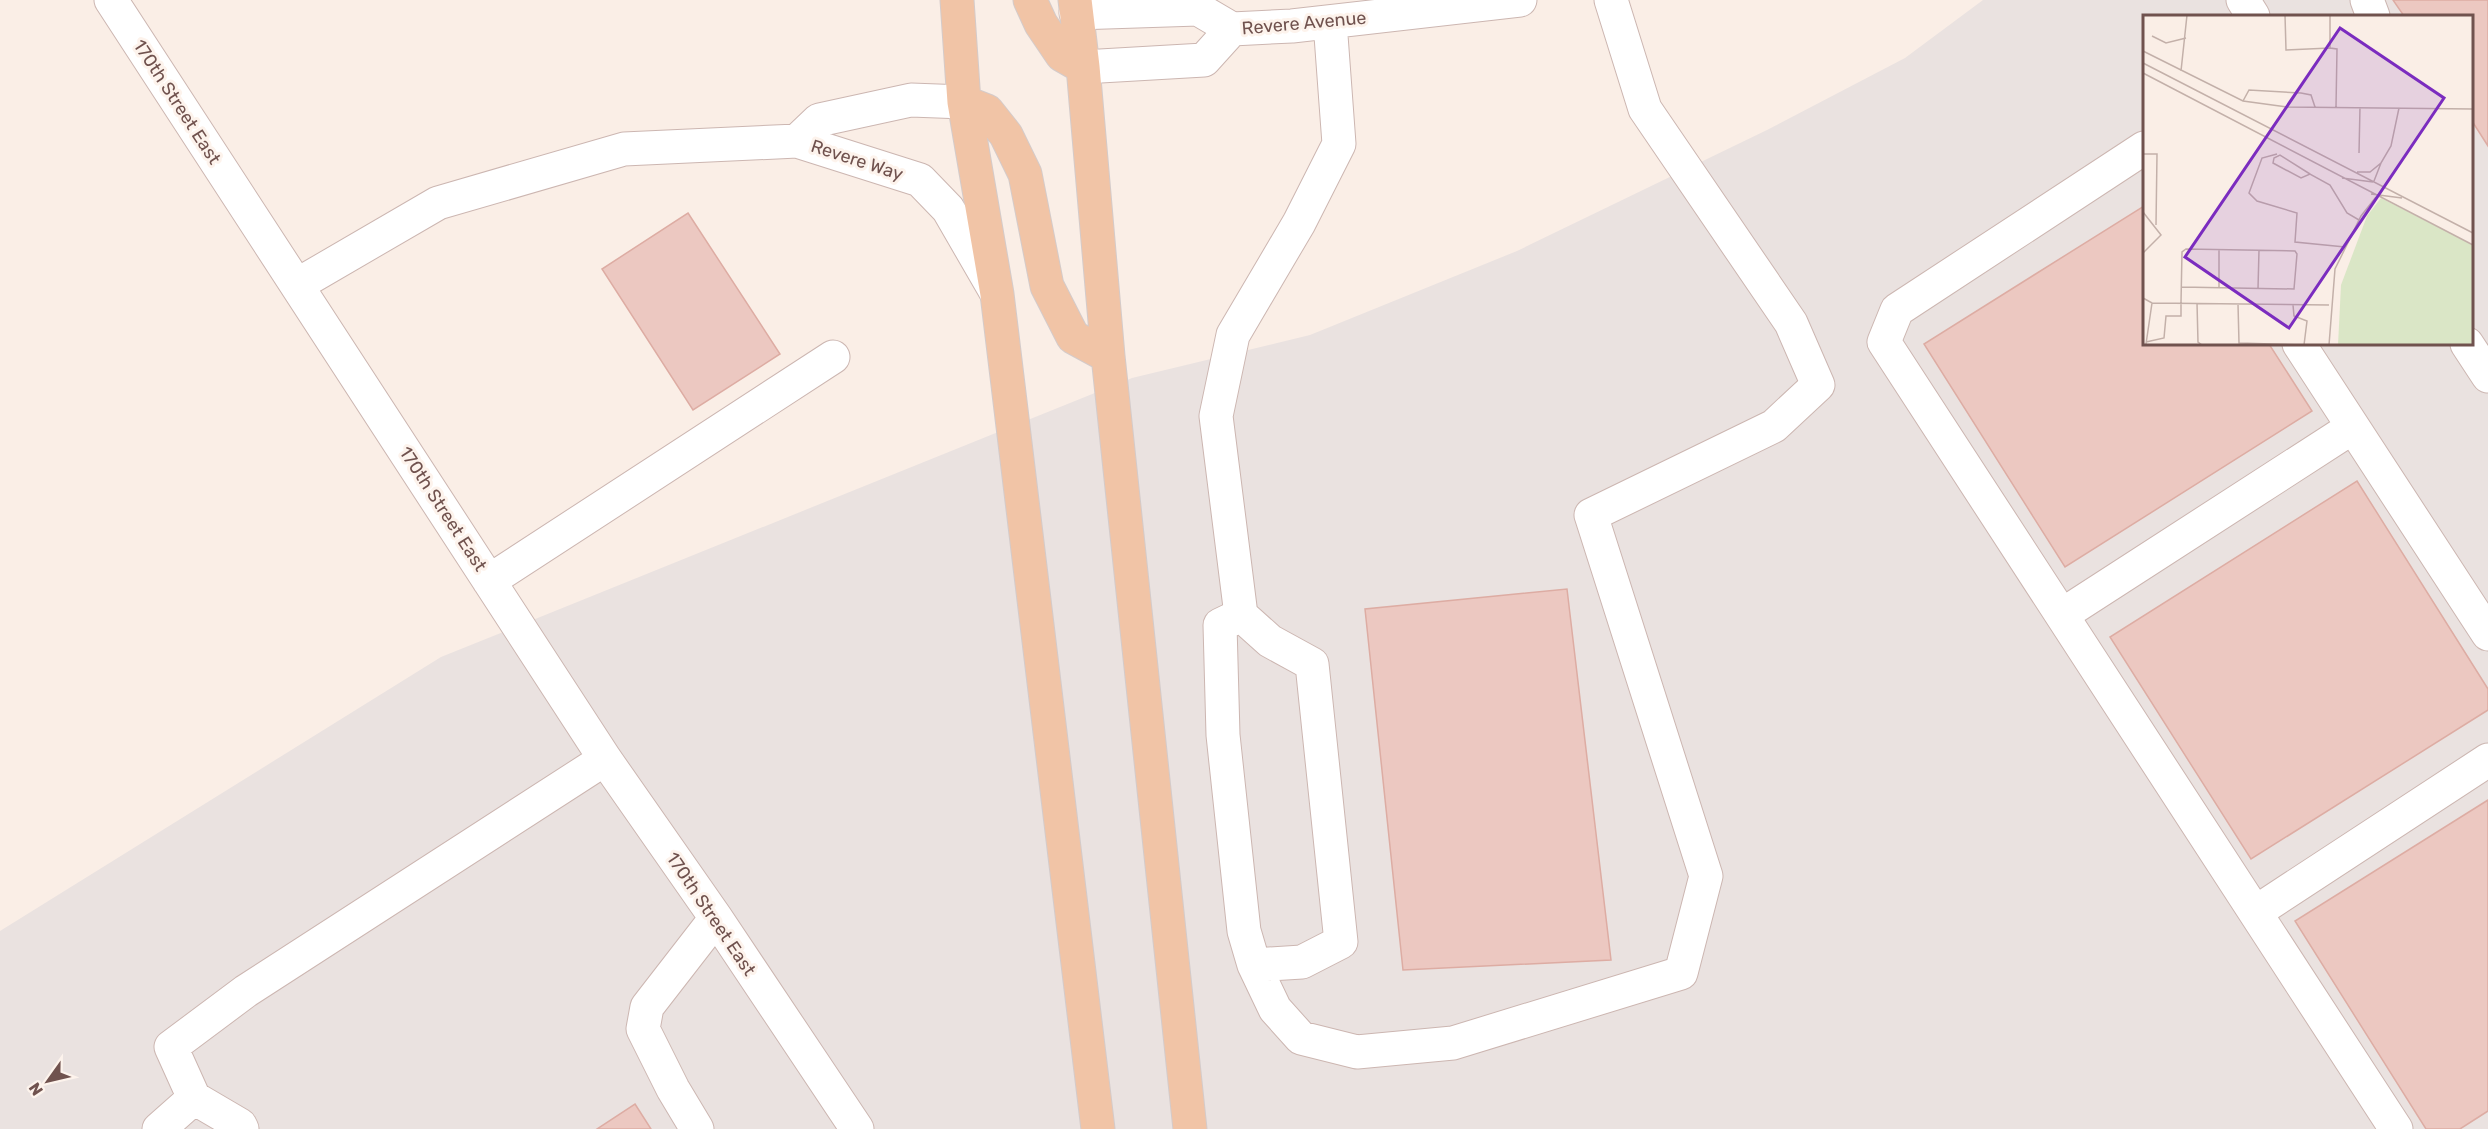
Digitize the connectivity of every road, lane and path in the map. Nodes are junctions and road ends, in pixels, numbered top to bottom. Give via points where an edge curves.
1 (111, 0) edge
2 (957, 0) edge
3 (1030, 0) edge
4 (1520, 0) edge
5 (1611, 0) edge
6 (2242, 0) edge
7 (2367, 0) edge
8 (1076, 6) edge
9 (2252, 15) edge
10 (2373, 15) edge
11 (1330, 22) junction
12 (1232, 29) junction
13 (1083, 67) junction
14 (964, 102) junction
15 (797, 141) junction
16 (2143, 149) edge
17 (297, 285) junction
18 (997, 294) junction
19 (2301, 345) edge
20 (2468, 345) edge
21 (1108, 356) junction
22 (833, 357) dead end
23 (2488, 376) edge
24 (2353, 427) junction
25 (489, 580) junction
26 (1242, 615) junction
27 (2062, 615) junction
28 (2488, 634) edge
29 (605, 759) junction
30 (2488, 760) edge
31 (2256, 912) junction
32 (716, 918) junction
33 (1254, 965) junction
34 (194, 1098) junction
35 (159, 1129) edge
36 (242, 1129) edge
37 (697, 1129) edge
38 (857, 1129) edge
39 (1098, 1129) edge
40 (1190, 1129) edge
41 (2396, 1129) edge

1 - 17 street, 170th Street East
2 - 14 main road
3 - 13 main road via 1062,55
4 - 11 street, Revere Avenue
5 - 33 street via 1645,109 1791,323 1818,386 1774,426 1592,515 1706,876 1682,974 1453,1042 1357,1052 1301,1038 1275,1009
6 - 9 street
7 - 10 street
8 - 12 street, Revere Avenue via 1198,9
8 - 13 main road
11 - 12 street, Revere Avenue
11 - 26 street via 1339,144 1299,223 1233,335 1216,416
12 - 13 street, Revere Avenue via 1204,60
13 - 21 main road
14 - 15 street, Revere Way via 911,100 819,120
14 - 18 main road
14 - 21 main road via 987,111 1006,135 1025,174 1047,286 1074,337
15 - 17 street via 624,149 602,155 438,203
15 - 18 street, Revere Way via 920,180 948,209
16 - 27 street via 1897,310 1884,342
17 - 25 street, 170th Street East
18 - 39 main road
19 - 24 street
20 - 23 street
21 - 40 main road
22 - 25 street
24 - 27 street
24 - 28 street
25 - 29 street, 170th Street East
26 - 33 street via 1220,624 1223,735 1244,931
26 - 33 street via 1270,641 1312,664 1341,942 1302,962
27 - 31 street
29 - 32 street, 170th Street East
29 - 34 street via 246,991 171,1047
30 - 31 street
31 - 41 street
32 - 37 street via 647,1006 643,1029
32 - 38 street, 170th Street East
34 - 35 street
34 - 36 street

